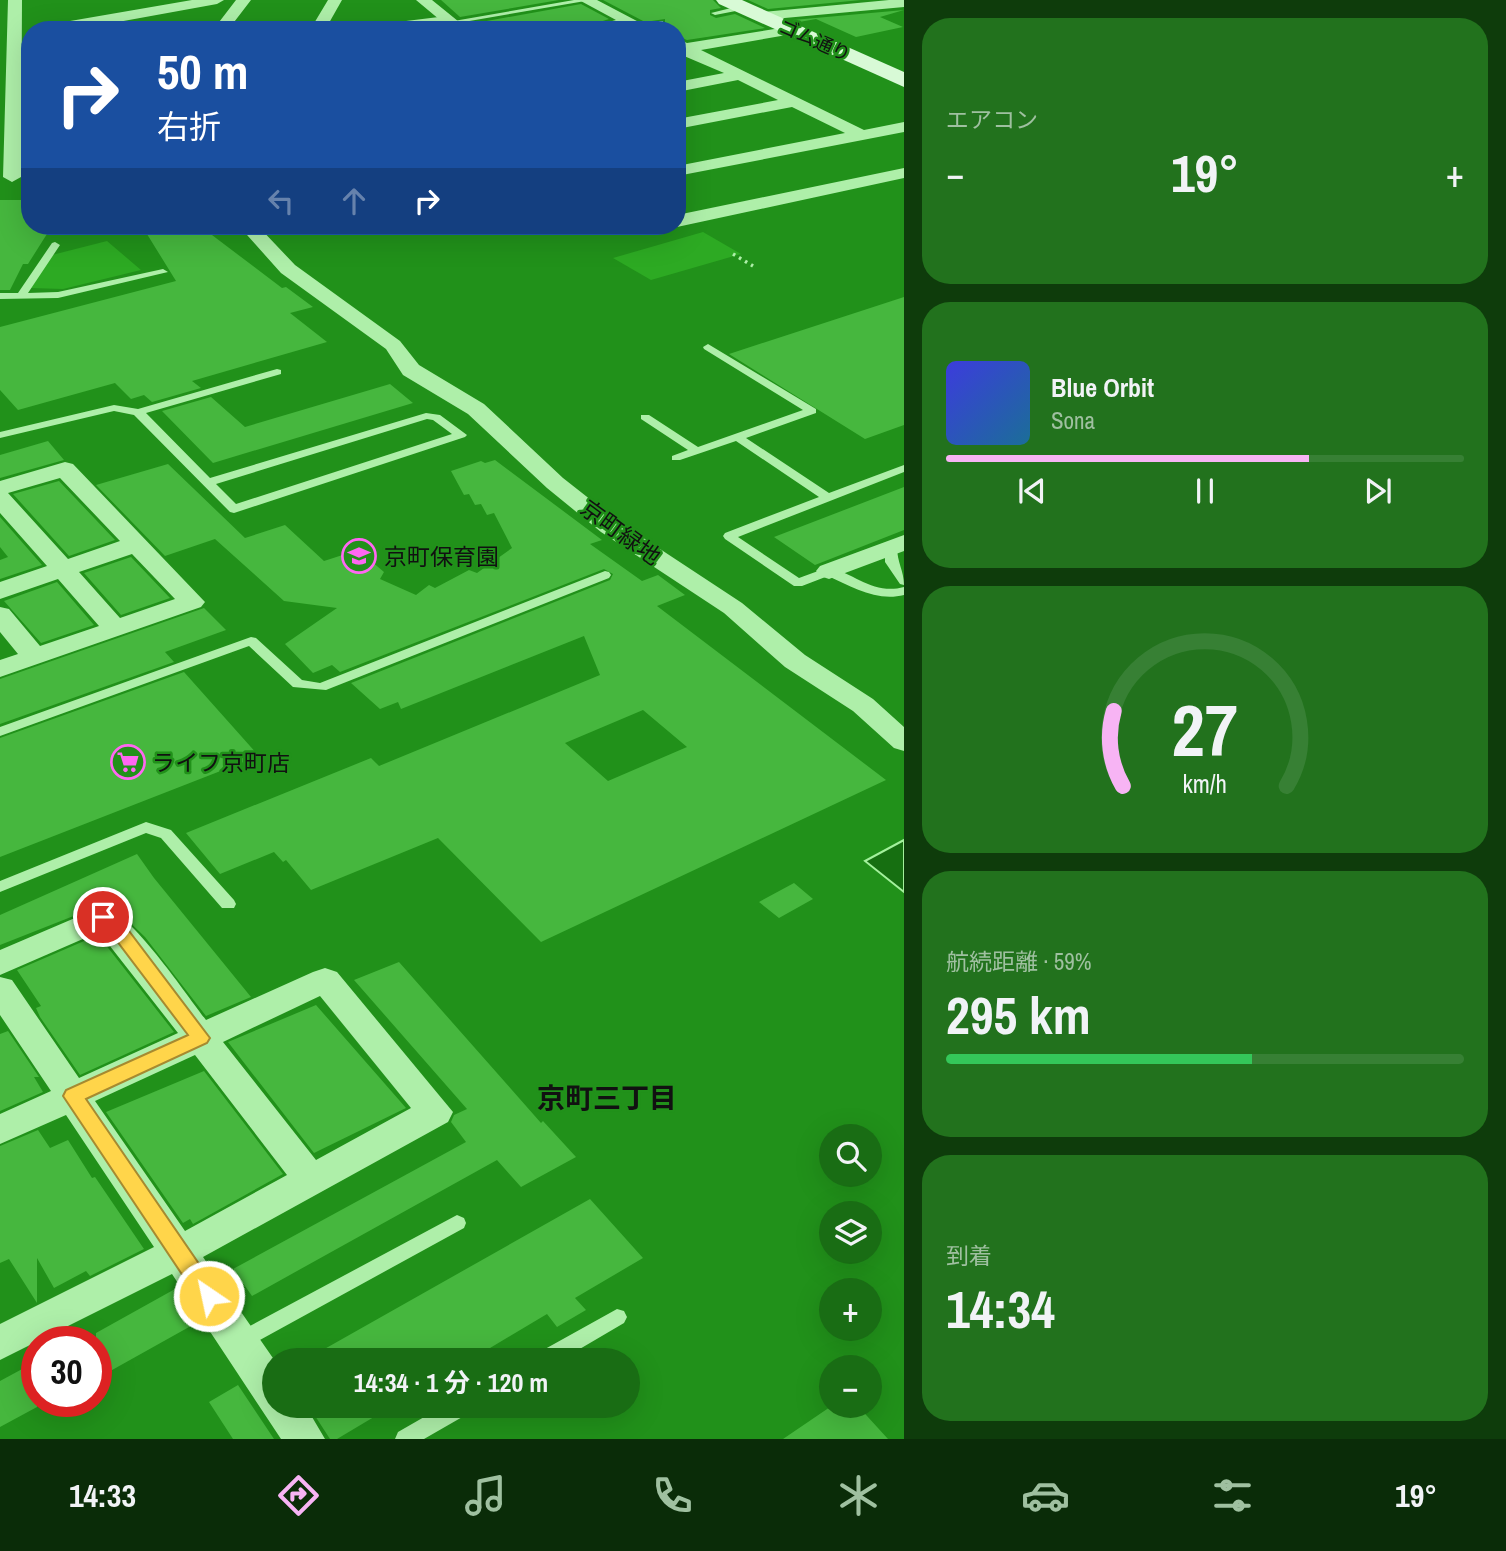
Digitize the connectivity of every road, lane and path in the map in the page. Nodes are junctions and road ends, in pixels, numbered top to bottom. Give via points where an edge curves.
1 (15, 0) edge
2 (216, 0) edge
3 (244, 0) edge
4 (335, 0) edge
5 (423, 0) edge
6 (587, 0) edge
7 (897, 4) edge
8 (732, 5) edge
9 (98, 21) edge
10 (230, 21) edge
11 (322, 21) edge
12 (451, 21) edge
13 (466, 21) edge
14 (634, 21) edge
15 (785, 22) junction
16 (15, 35) edge
17 (686, 46) edge
18 (686, 50) edge
19 (904, 71) edge
20 (740, 75) junction
21 (904, 80) edge
22 (686, 85) edge
23 (793, 102) junction
24 (686, 122) edge
25 (904, 127) edge
26 (861, 135) junction
27 (686, 169) edge
28 (904, 173) edge
29 (14, 177) edge
30 (686, 218) edge
31 (256, 235) edge
32 (55, 245) dead end
33 (733, 254) dead end
34 (753, 266) dead end
35 (163, 272) dead end
36 (0, 296) edge
37 (21, 296) junction
38 (708, 347) dead end
39 (277, 372) dead end
40 (138, 412) junction
41 (645, 417) dead end
42 (0, 435) edge
43 (737, 437) junction
44 (697, 452) junction
45 (676, 458) dead end
46 (904, 468) edge
47 (208, 483) junction
48 (0, 488) edge
49 (0, 498) edge
50 (828, 498) junction
51 (137, 544) junction
52 (897, 544) edge
53 (61, 569) junction
54 (830, 571) junction
55 (605, 575) dead end
56 (904, 582) edge
57 (0, 591) edge
58 (904, 592) edge
59 (0, 615) edge
60 (115, 628) junction
61 (35, 657) junction
62 (0, 669) edge
63 (0, 732) edge
64 (904, 742) edge
65 (0, 887) edge
66 (228, 904) dead end
67 (0, 963) edge
68 (0, 989) edge
69 (200, 1038) junction
70 (73, 1096) junction
71 (0, 1130) edge
72 (311, 1180) junction
73 (457, 1223) dead end
74 (179, 1252) junction
75 (617, 1317) dead end
76 (239, 1341) junction
77 (0, 1343) edge
78 (564, 1348) edge
79 (262, 1376) edge
80 (290, 1418) edge
81 (441, 1418) edge
82 (304, 1439) edge
83 (405, 1439) edge

1 - 16 street
2 - 9 street
3 - 10 street
4 - 11 street
5 - 12 street
6 - 13 lane
6 - 14 street
7 - 15 street
8 - 15 street, ゴム通り
15 - 17 street
15 - 19 street, ゴム通り
15 - 21 street, ゴム通り
16 - 29 street
18 - 20 street
20 - 22 street
20 - 23 street
23 - 24 street
23 - 26 street
25 - 26 street
26 - 27 street
28 - 30 street
31 - 64 street, 京町緑地 via 288,269 393,345 411,370 475,409 610,527 733,608 795,661 863,705
32 - 37 lane
33 - 34 path
35 - 37 lane via 58,295
36 - 37 lane
38 - 43 lane via 813,411
39 - 40 lane
40 - 42 lane via 114,408
40 - 47 lane
41 - 44 lane
43 - 44 lane
43 - 50 lane
44 - 45 lane
46 - 50 lane
47 - 47 lane via 234,509 461,435 436,417 426,416
48 - 51 street via 65,469
49 - 53 street
50 - 54 lane via 729,536 797,583
51 - 53 street
51 - 60 street via 192,602
52 - 54 street
52 - 56 lane via 891,562
53 - 57 street
53 - 60 street
54 - 58 lane via 863,588
55 - 63 lane via 321,687 298,684 251,641
59 - 61 street
60 - 61 street
61 - 62 street
65 - 66 lane via 146,827 166,834
67 - 69 street via 103,917
68 - 70 street
69 - 70 street
69 - 72 street
69 - 72 street via 325,980 435,1112
70 - 71 street
70 - 74 street
72 - 74 street
73 - 76 lane
74 - 76 street
74 - 77 street
75 - 78 lane
76 - 79 street
80 - 82 street
81 - 83 lane

